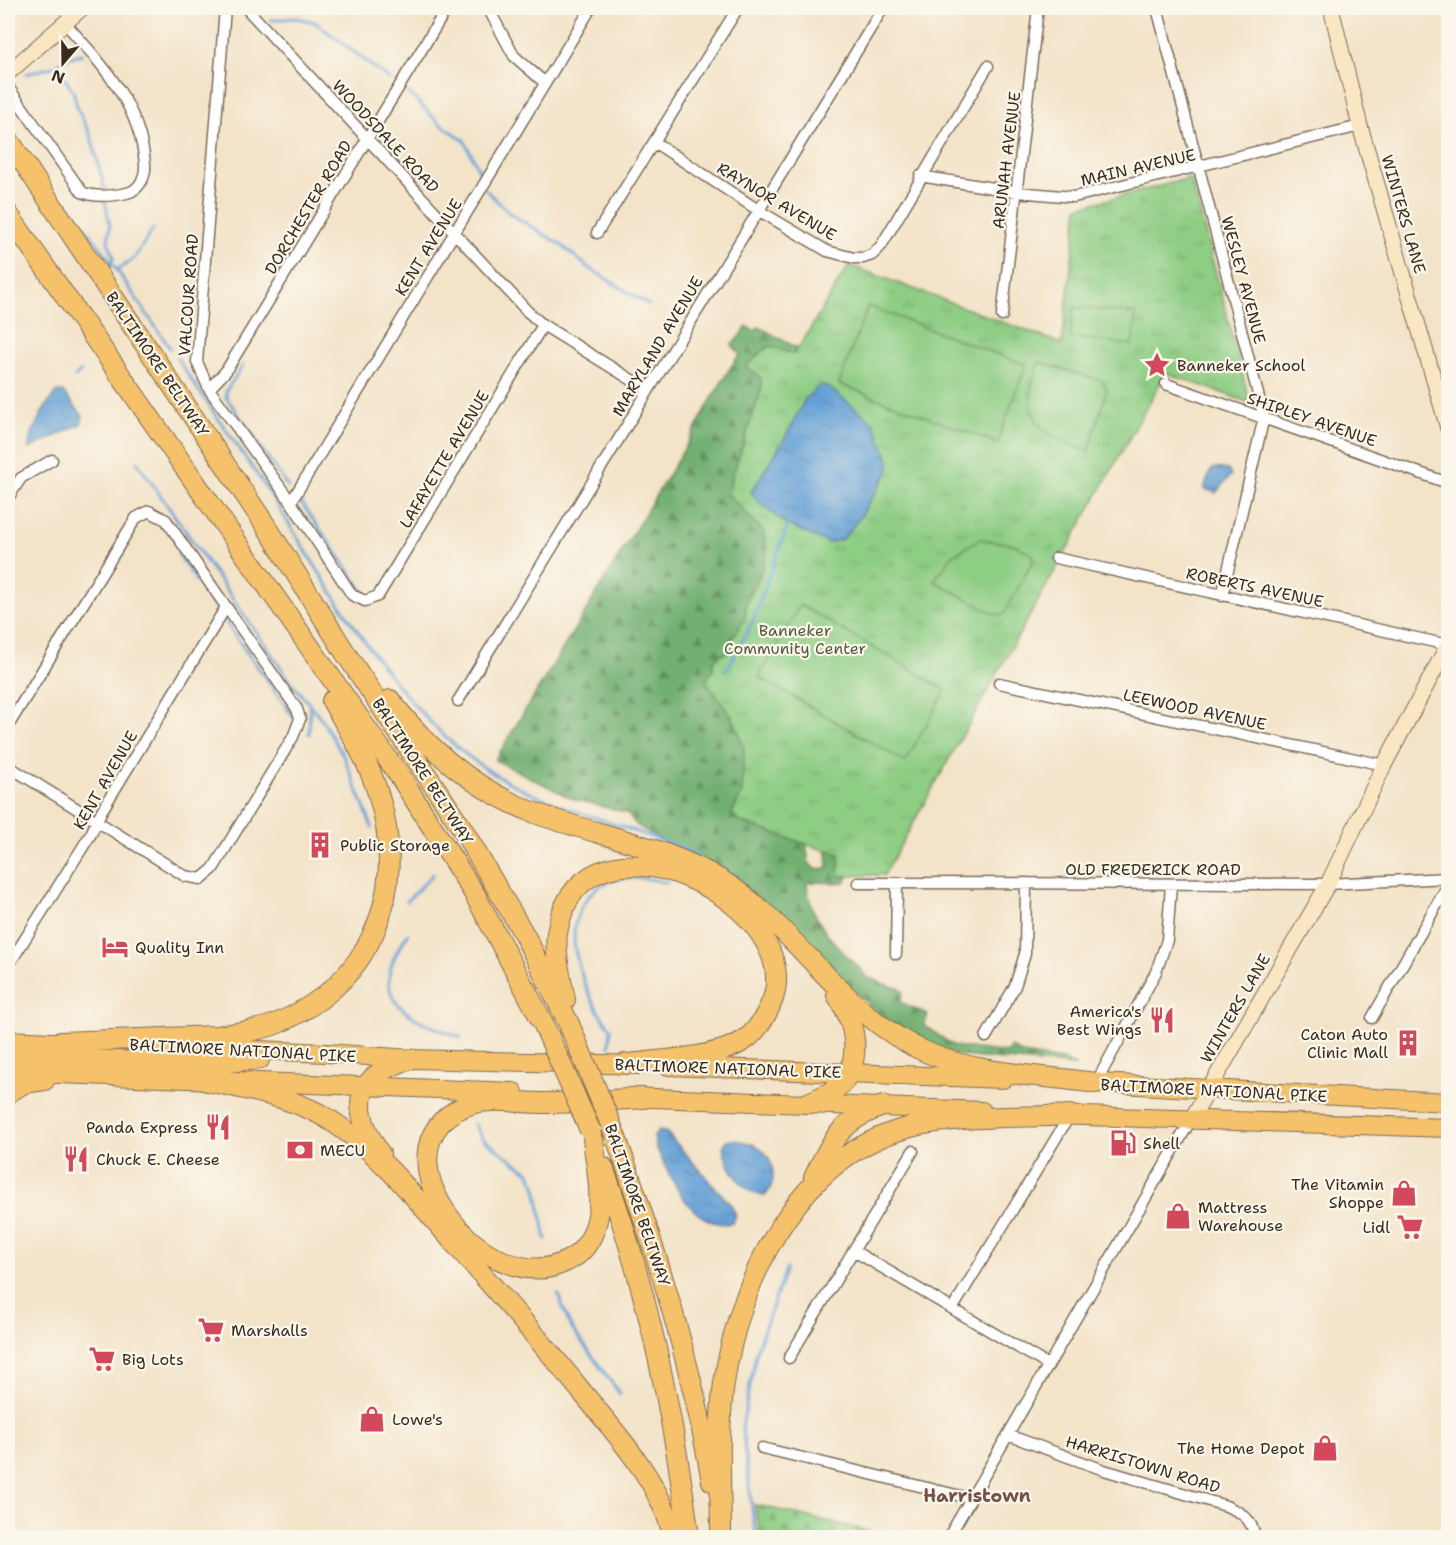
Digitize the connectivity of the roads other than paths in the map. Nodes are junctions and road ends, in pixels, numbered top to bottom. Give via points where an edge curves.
1 (82, 8) edge
2 (225, 8) edge
3 (246, 8) edge
4 (447, 8) edge
5 (488, 8) edge
6 (591, 8) edge
7 (738, 8) edge
8 (883, 8) edge
9 (1038, 8) edge
10 (1157, 8) edge
11 (1331, 8) edge
12 (65, 23) junction
13 (988, 66) dead end
14 (8, 73) edge
15 (545, 83) junction
16 (8, 87) edge
17 (1360, 126) junction
18 (368, 138) junction
19 (8, 139) edge
20 (654, 142) junction
21 (1200, 168) junction
22 (920, 176) junction
23 (1017, 192) junction
24 (758, 210) junction
25 (8, 214) edge
26 (454, 232) junction
27 (597, 233) dead end
28 (1002, 316) dead end
29 (543, 325) junction
30 (1166, 384) dead end
31 (209, 389) junction
32 (648, 390) junction
33 (1264, 417) junction
34 (1449, 428) edge
35 (52, 460) dead end
36 (1449, 483) edge
37 (8, 498) edge
38 (291, 502) junction
39 (226, 527) junction
40 (270, 532) junction
41 (1056, 558) dead end
42 (1222, 596) junction
43 (365, 601) joint
44 (226, 608) junction
45 (1449, 645) edge
46 (999, 682) dead end
47 (458, 701) dead end
48 (8, 726) edge
49 (1384, 765) junction
50 (8, 766) edge
51 (96, 823) junction
52 (1449, 878) edge
53 (858, 883) dead end
54 (1026, 883) junction
55 (897, 884) junction
56 (1328, 884) junction
57 (1171, 885) junction
58 (1449, 885) edge
59 (896, 954) dead end
60 (8, 966) edge
61 (827, 980) junction
62 (1372, 1018) dead end
63 (568, 1024) junction
64 (986, 1037) dead end
65 (8, 1040) edge
66 (61, 1042) junction
67 (326, 1053) junction
68 (8, 1057) edge
69 (411, 1059) junction
70 (626, 1064) junction
71 (8, 1072) edge
72 (848, 1073) junction
73 (89, 1075) junction
74 (203, 1080) junction
75 (1096, 1083) junction
76 (364, 1086) junction
77 (1209, 1089) junction
78 (8, 1094) edge
79 (644, 1098) junction
80 (1407, 1102) junction
81 (1449, 1102) edge
82 (808, 1103) junction
83 (883, 1106) junction
84 (1070, 1115) junction
85 (1191, 1120) junction
86 (1378, 1127) junction
87 (1449, 1128) edge
88 (591, 1135) junction
89 (913, 1150) dead end
90 (391, 1171) junction
91 (811, 1186) junction
92 (854, 1251) junction
93 (953, 1308) junction
94 (789, 1358) dead end
95 (1048, 1365) junction
96 (1008, 1435) junction
97 (762, 1448) dead end
98 (969, 1498) junction
99 (674, 1538) edge
100 (689, 1538) edge
101 (720, 1538) edge
102 (948, 1538) edge
103 (1256, 1538) edge

1 - 12 street
2 - 31 street, VALCOUR ROAD via 197,348 201,373
3 - 18 street, WOODSDALE ROAD
4 - 18 street, DORCHESTER ROAD
5 - 15 street via 513,56
6 - 15 street, KENT AVENUE
7 - 20 street
8 - 24 street, MARYLAND AVENUE
9 - 23 street, ARUNAH AVENUE
10 - 21 street, WESLEY AVENUE
11 - 17 street, WINTERS LANE
12 - 14 street
12 - 16 street via 115,82 136,121 145,170 139,186 129,193 96,196 82,192
13 - 22 street, RAYNOR AVENUE
15 - 26 street, KENT AVENUE
17 - 21 street, MAIN AVENUE
17 - 34 street, WINTERS LANE
18 - 26 street, WOODSDALE ROAD
18 - 31 street, DORCHESTER ROAD via 226,371
19 - 40 highway, BALTIMORE BELTWAY
20 - 24 street, RAYNOR AVENUE
20 - 27 street
21 - 23 street, MAIN AVENUE via 1074,197
21 - 33 street, WESLEY AVENUE
22 - 23 street, MAIN AVENUE
22 - 24 street, RAYNOR AVENUE via 881,246 863,258 827,251
23 - 28 street, ARUNAH AVENUE
24 - 32 street, MARYLAND AVENUE
25 - 39 highway, BALTIMORE BELTWAY
26 - 29 street, WOODSDALE ROAD
26 - 38 street, KENT AVENUE
29 - 32 street, WOODSDALE ROAD
29 - 43 street, LAFAYETTE AVENUE via 391,577 378,596
30 - 33 street, SHIPLEY AVENUE
31 - 38 street, VALCOUR ROAD
32 - 47 street, MARYLAND AVENUE
33 - 36 street, SHIPLEY AVENUE
33 - 42 street, WESLEY AVENUE
35 - 37 street via 21,478
38 - 43 street, VALCOUR ROAD via 346,587
39 - 66 highway via 347,725 372,775 390,858 382,914 345,978 304,1010 276,1024 216,1036
39 - 88 highway, BALTIMORE BELTWAY, bridge via 441,840 505,947
40 - 61 highway via 402,715 459,773 518,806 698,867 763,910
40 - 63 highway, BALTIMORE BELTWAY via 492,879
41 - 42 street, ROBERTS AVENUE
42 - 45 street, ROBERTS AVENUE
44 - 48 street via 166,520 148,511 136,518
44 - 51 street, KENT AVENUE
44 - 51 street via 297,709 300,719 293,737 213,869 201,879 185,876
45 - 49 street, WINTERS LANE
46 - 49 street, LEEWOOD AVENUE
49 - 56 street, WINTERS LANE
50 - 51 street
51 - 60 street, KENT AVENUE
52 - 56 street, OLD FREDERICK ROAD
53 - 55 street, OLD FREDERICK ROAD
54 - 55 street, OLD FREDERICK ROAD
54 - 57 street, OLD FREDERICK ROAD
54 - 64 street via 1025,954 1015,986
55 - 59 street
56 - 57 street, OLD FREDERICK ROAD
56 - 77 street, WINTERS LANE
57 - 75 street via 1167,940 1156,972
58 - 62 street
61 - 72 highway via 842,1002 853,1034 853,1060
61 - 75 highway via 878,1025 928,1053 975,1067
63 - 70 highway via 556,947 568,900 579,887 603,870 637,864 676,873 717,893 753,925 773,956 776,988 765,1018 745,1040 725,1049
63 - 101 highway, BALTIMORE BELTWAY, bridge via 614,1132 655,1249 704,1434
65 - 66 main road, BALTIMORE NATIONAL PIKE
66 - 67 main road, BALTIMORE NATIONAL PIKE
67 - 68 main road via 225,1063
67 - 69 main road, BALTIMORE NATIONAL PIKE
69 - 70 main road, BALTIMORE NATIONAL PIKE
69 - 76 highway via 380,1071
70 - 72 main road, BALTIMORE NATIONAL PIKE
71 - 73 main road, BALTIMORE NATIONAL PIKE
72 - 75 main road, BALTIMORE NATIONAL PIKE
72 - 82 highway via 832,1091
73 - 74 main road, BALTIMORE NATIONAL PIKE
73 - 78 main road via 24,1084
74 - 76 main road, BALTIMORE NATIONAL PIKE
74 - 90 highway via 276,1096 308,1108 348,1132
75 - 77 main road, BALTIMORE NATIONAL PIKE
76 - 79 main road, BALTIMORE NATIONAL PIKE
76 - 90 highway via 364,1118 376,1149
77 - 80 main road, BALTIMORE NATIONAL PIKE
77 - 85 street, WINTERS LANE
79 - 82 main road, BALTIMORE NATIONAL PIKE
79 - 88 highway via 545,1103 493,1101 464,1107 436,1130 429,1144 429,1175 443,1209 479,1247 510,1264 527,1268 558,1266 580,1252 595,1229 599,1188
80 - 81 main road, BALTIMORE NATIONAL PIKE
80 - 86 main road via 1386,1110
82 - 83 main road, BALTIMORE NATIONAL PIKE
83 - 84 main road, BALTIMORE NATIONAL PIKE
83 - 91 highway via 862,1113 842,1128
84 - 85 main road, BALTIMORE NATIONAL PIKE
84 - 91 highway via 952,1121 905,1128 862,1146
84 - 93 street
85 - 86 main road, BALTIMORE NATIONAL PIKE
85 - 95 street, WINTERS LANE
86 - 87 main road, BALTIMORE NATIONAL PIKE
88 - 100 highway, BALTIMORE BELTWAY via 651,1316 673,1426
89 - 92 street
90 - 99 highway via 618,1435 650,1481
91 - 101 highway via 759,1269 734,1339 721,1407
92 - 93 street
92 - 94 street
93 - 95 street
95 - 96 street, WINTERS LANE
96 - 98 street, WINTERS LANE
96 - 103 street, HARRISTOWN ROAD via 1104,1470 1226,1506 1245,1515
97 - 98 street
98 - 102 street, WINTERS LANE

